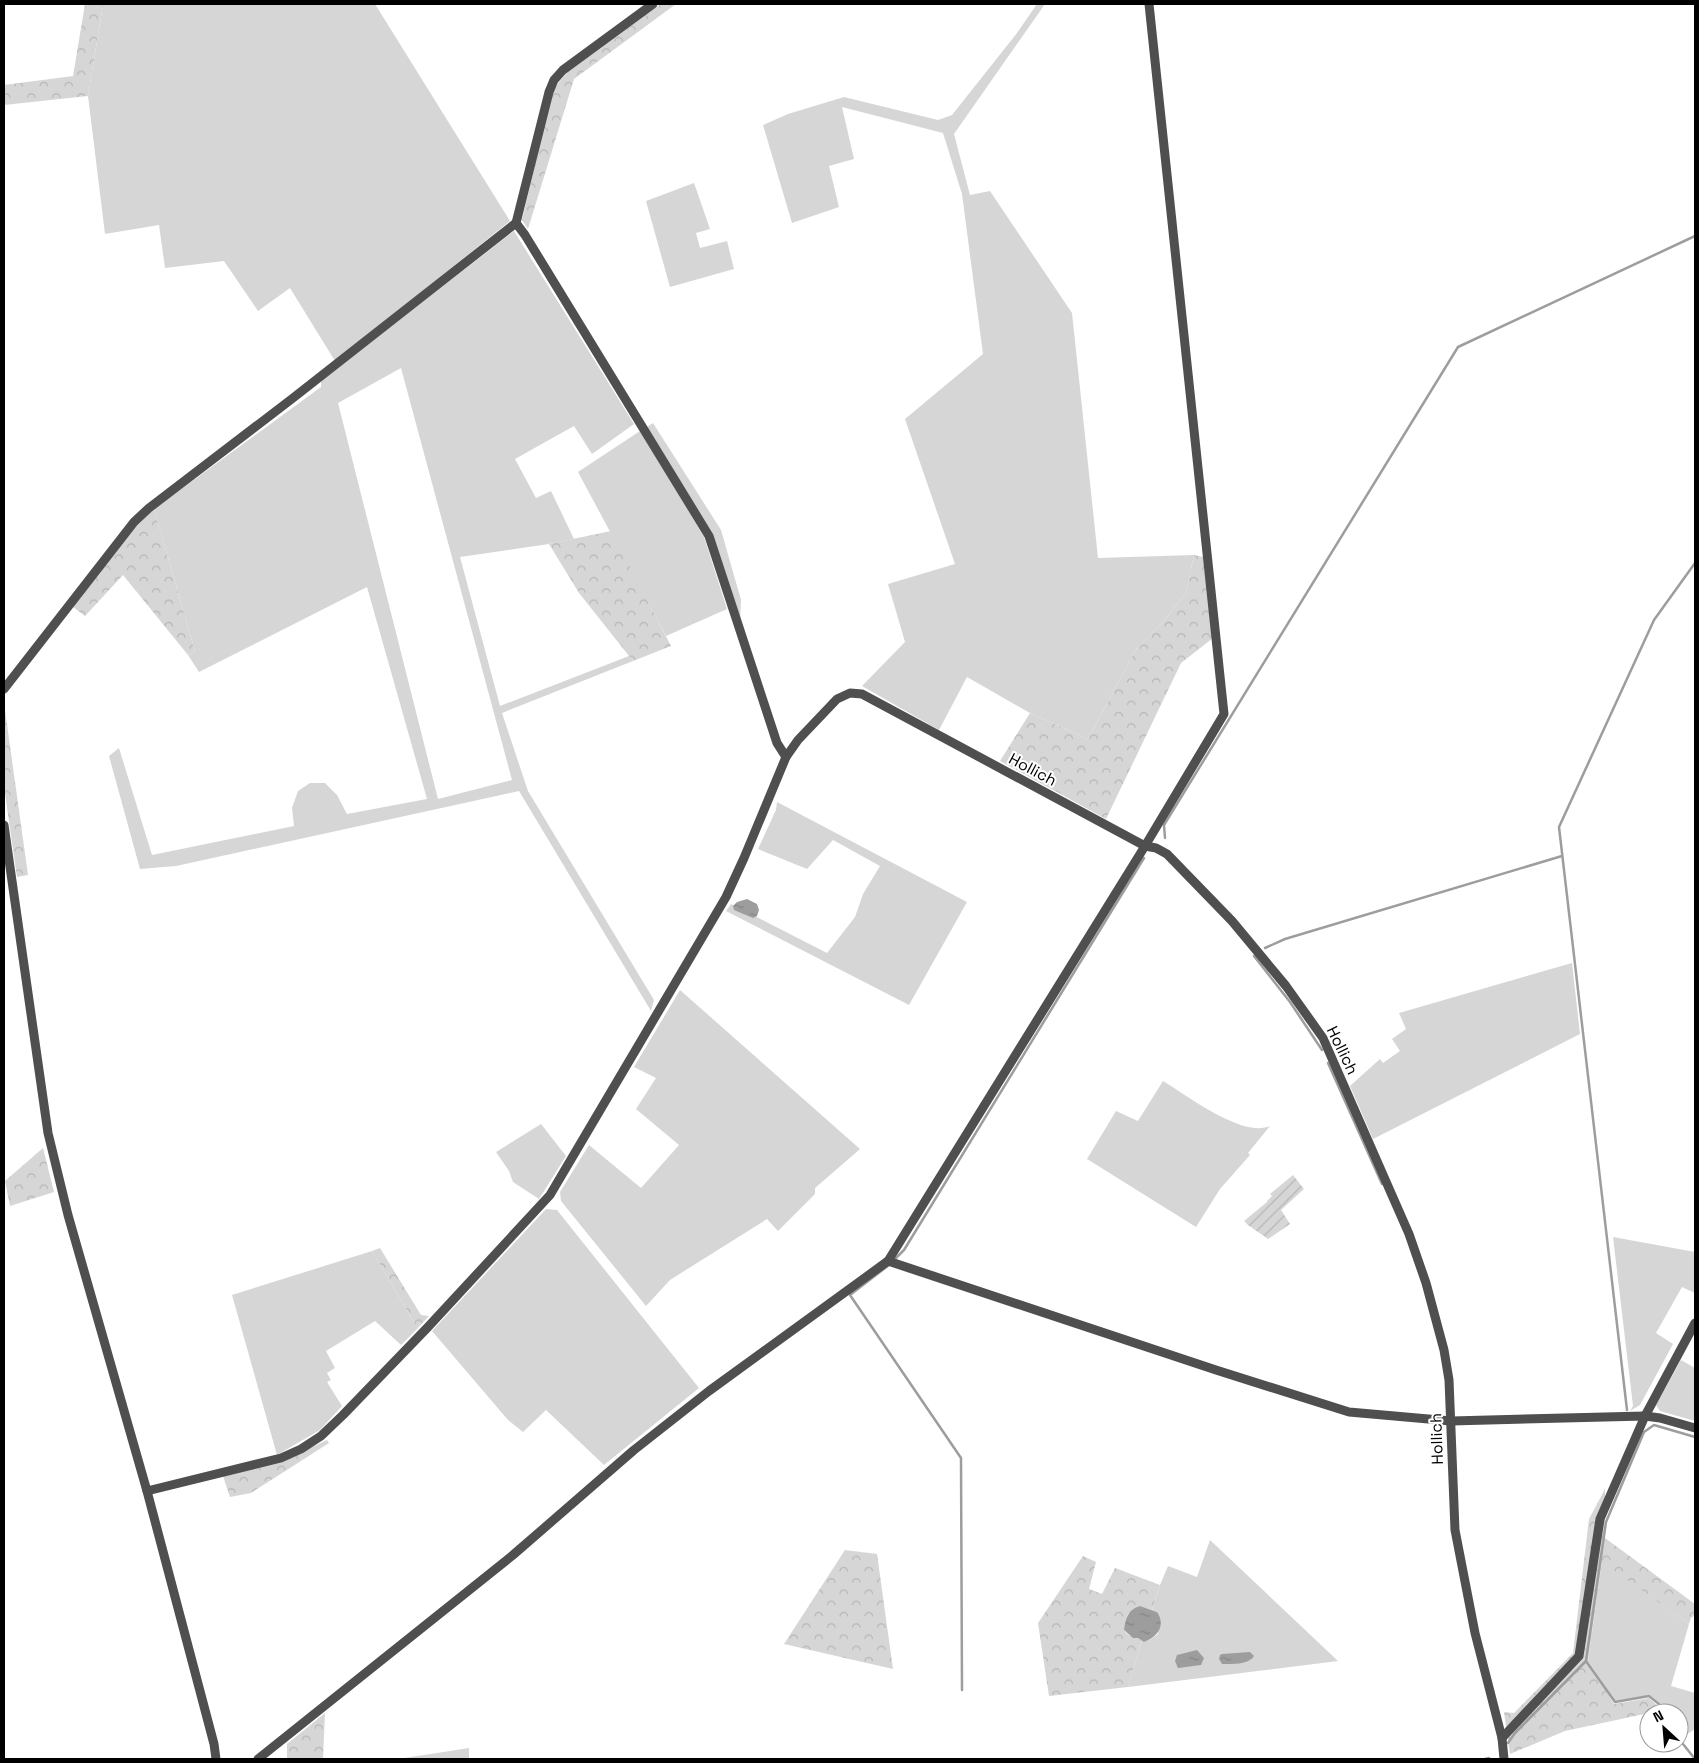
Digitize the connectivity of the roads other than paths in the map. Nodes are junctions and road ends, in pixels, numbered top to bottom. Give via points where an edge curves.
1 (654, 4) edge
2 (1149, 4) edge
3 (516, 223) junction
4 (4, 689) edge
5 (786, 757) junction
6 (4, 825) edge
7 (1145, 846) junction
8 (888, 1261) junction
9 (1695, 1323) edge
10 (1644, 1416) junction
11 (1451, 1421) junction
12 (1695, 1428) edge
13 (147, 1491) junction
14 (1502, 1738) junction
15 (216, 1759) edge
16 (258, 1759) edge
17 (1504, 1759) edge

1 - 3 street via 563,70 554,80
2 - 7 street via 1224,714
3 - 4 street via 149,508 134,522
3 - 5 street via 709,536 776,743
5 - 7 street, Hollich via 838,699 856,693
5 - 13 street, Hollich via 726,896 550,1195 321,1436 281,1458
6 - 13 street via 48,1132 66,1207
7 - 8 street
7 - 11 street, Hollich via 1167,854 1232,921 1286,986 1323,1038 1405,1225 1426,1283 1444,1350
8 - 11 street via 1349,1412
8 - 16 street via 709,1391 634,1450 514,1555
9 - 10 street
10 - 11 street
10 - 12 street
10 - 14 street via 1600,1520 1579,1656
11 - 14 street, Hollich via 1455,1530 1475,1633
13 - 15 street
14 - 17 street, Hollich

